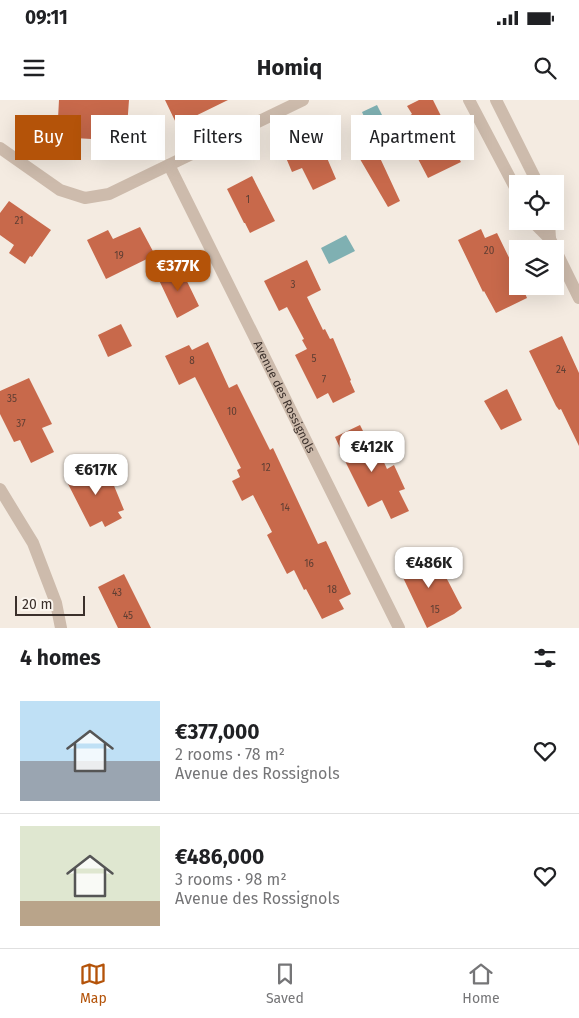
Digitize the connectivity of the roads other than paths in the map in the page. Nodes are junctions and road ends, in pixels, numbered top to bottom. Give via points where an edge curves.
1 (303, 100) edge
2 (469, 100) edge
3 (496, 100) edge
4 (0, 148) edge
5 (169, 165) junction
6 (534, 175) edge
7 (509, 176) edge
8 (540, 230) edge
9 (548, 240) edge
10 (564, 268) edge
11 (579, 298) edge
12 (0, 489) edge
13 (61, 628) edge
14 (399, 628) edge

1 - 5 street
2 - 7 street
3 - 6 street
4 - 5 street via 60,190 85,198 109,194
5 - 14 street, Avenue des Rossignols
8 - 9 street
10 - 11 street
12 - 13 street via 33,543 56,603

